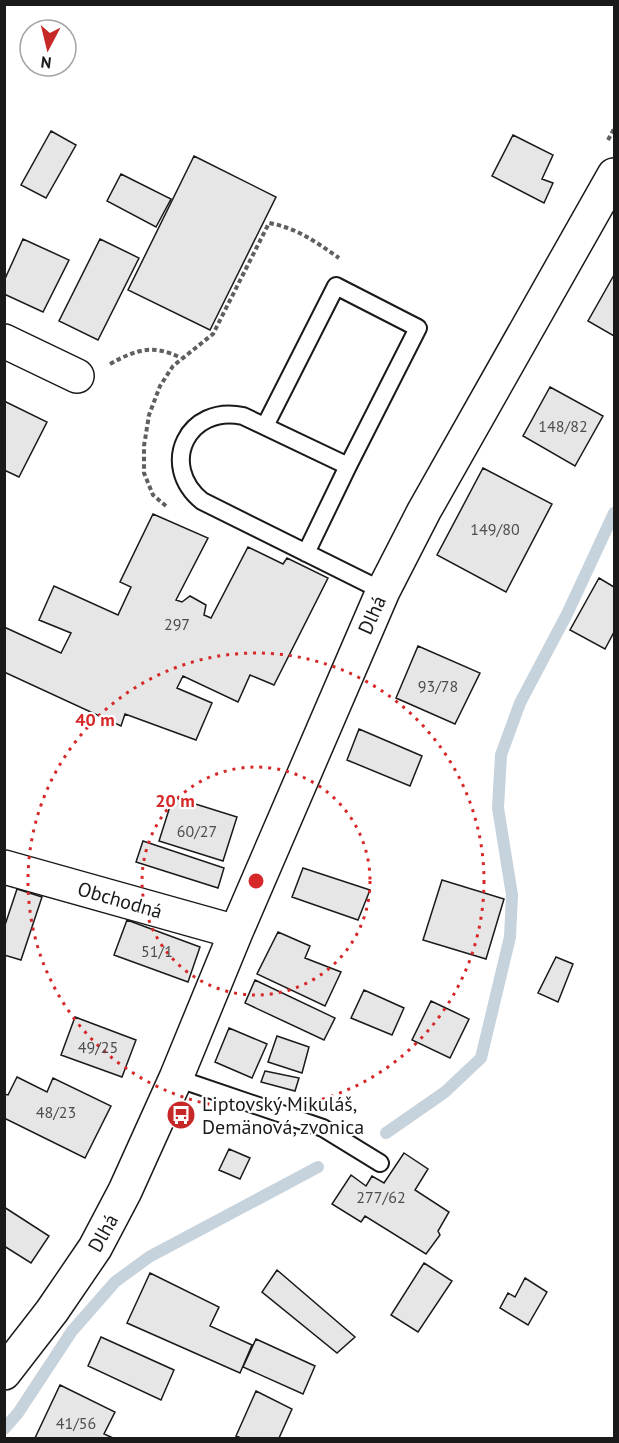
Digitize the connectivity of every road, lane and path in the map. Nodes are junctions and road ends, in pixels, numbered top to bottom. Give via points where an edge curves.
1 (615, 175) edge
2 (336, 286) junction
3 (4, 341) edge
4 (182, 359) junction
5 (77, 376) joint
6 (265, 426) junction
7 (348, 466) junction
8 (171, 511) dead end
9 (306, 553) junction
10 (383, 591) junction
11 (4, 867) edge
12 (236, 932) junction
13 (176, 1078) junction
14 (380, 1163) dead end
15 (4, 1373) edge

1 - 10 street, Dlhá via 424,511
2 - 4 path via 348,264 303,233 269,222 213,334
2 - 6 lane
2 - 7 lane via 418,328
3 - 5 street
4 - 5 path via 155,349 141,350 85,381
4 - 8 path via 160,386 149,415 144,446 144,473 153,495
6 - 7 lane
6 - 9 lane via 231,413 205,419 185,439 180,465 183,479 202,501
7 - 9 lane
9 - 10 lane
10 - 12 street, Dlhá
11 - 12 street, Obchodná
12 - 13 street, Dlhá
13 - 14 lane via 323,1128
13 - 15 street, Dlhá via 95,1248

